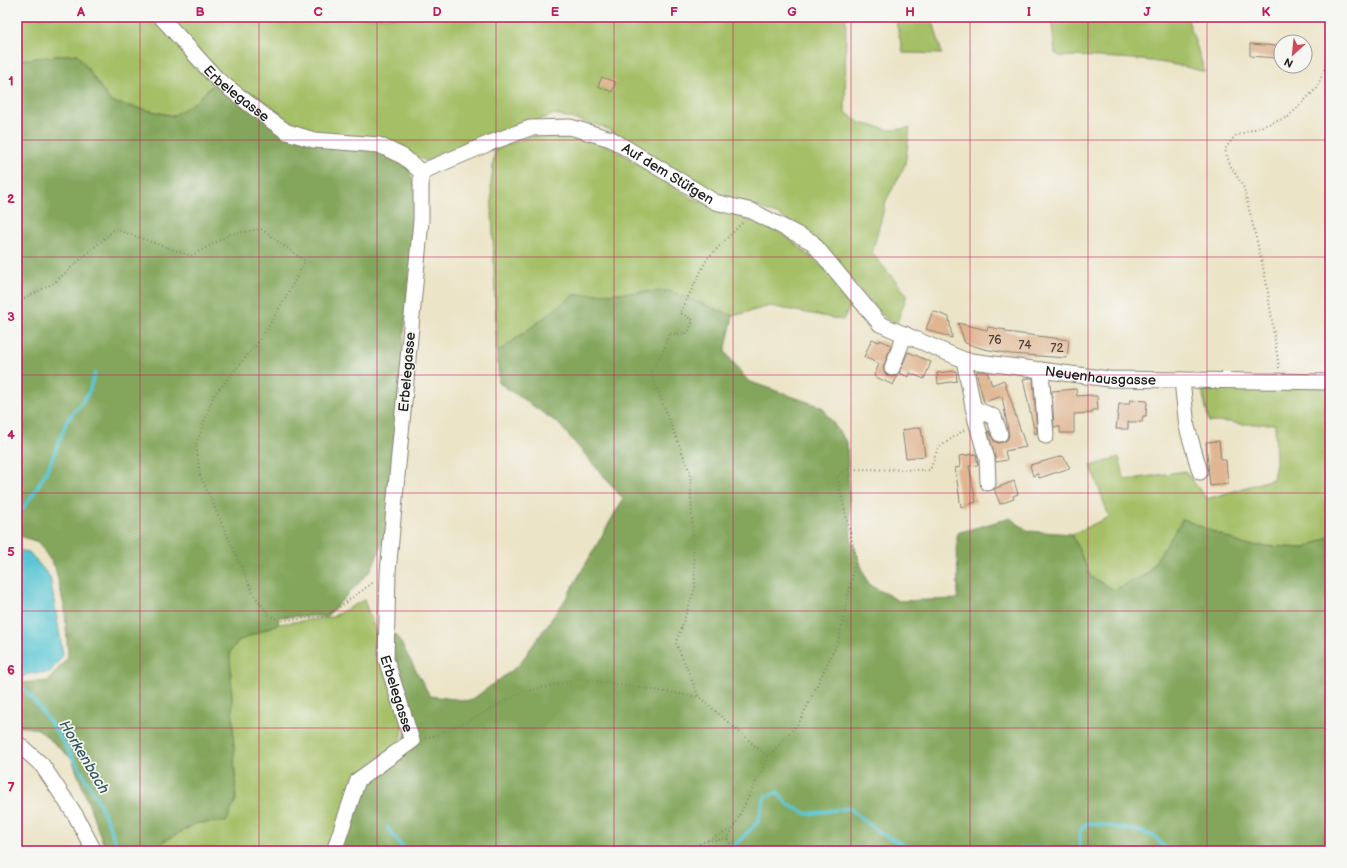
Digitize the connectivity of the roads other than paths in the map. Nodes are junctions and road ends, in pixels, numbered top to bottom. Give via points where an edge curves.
1 (161, 17) edge
2 (421, 172) junction
3 (880, 324) joint
4 (905, 334) junction
5 (964, 360) junction
6 (892, 368) dead end
7 (1041, 370) junction
8 (1182, 380) junction
9 (1330, 382) edge
10 (974, 415) junction
11 (1000, 434) dead end
12 (1046, 436) dead end
13 (1200, 472) dead end
14 (988, 483) dead end
15 (17, 744) edge
16 (94, 851) edge
17 (334, 851) edge

1 - 2 street, Erbelegasse via 217,79 288,132 314,140 379,145 404,157
2 - 3 street, Auf dem Stüfgen via 530,128 570,127 611,139 715,202 752,211 812,242
2 - 17 street, Erbelegasse via 421,220 388,572 386,660 412,741 358,780
3 - 4 street, Neuenhausgasse
4 - 5 street, Neuenhausgasse
4 - 6 street
5 - 7 street, Neuenhausgasse
5 - 10 street
7 - 8 street, Neuenhausgasse via 1109,378
7 - 12 street
8 - 9 street, Neuenhausgasse
8 - 13 street via 1187,427
10 - 11 street via 994,418
10 - 14 street via 987,459
15 - 16 street via 42,765 76,816

